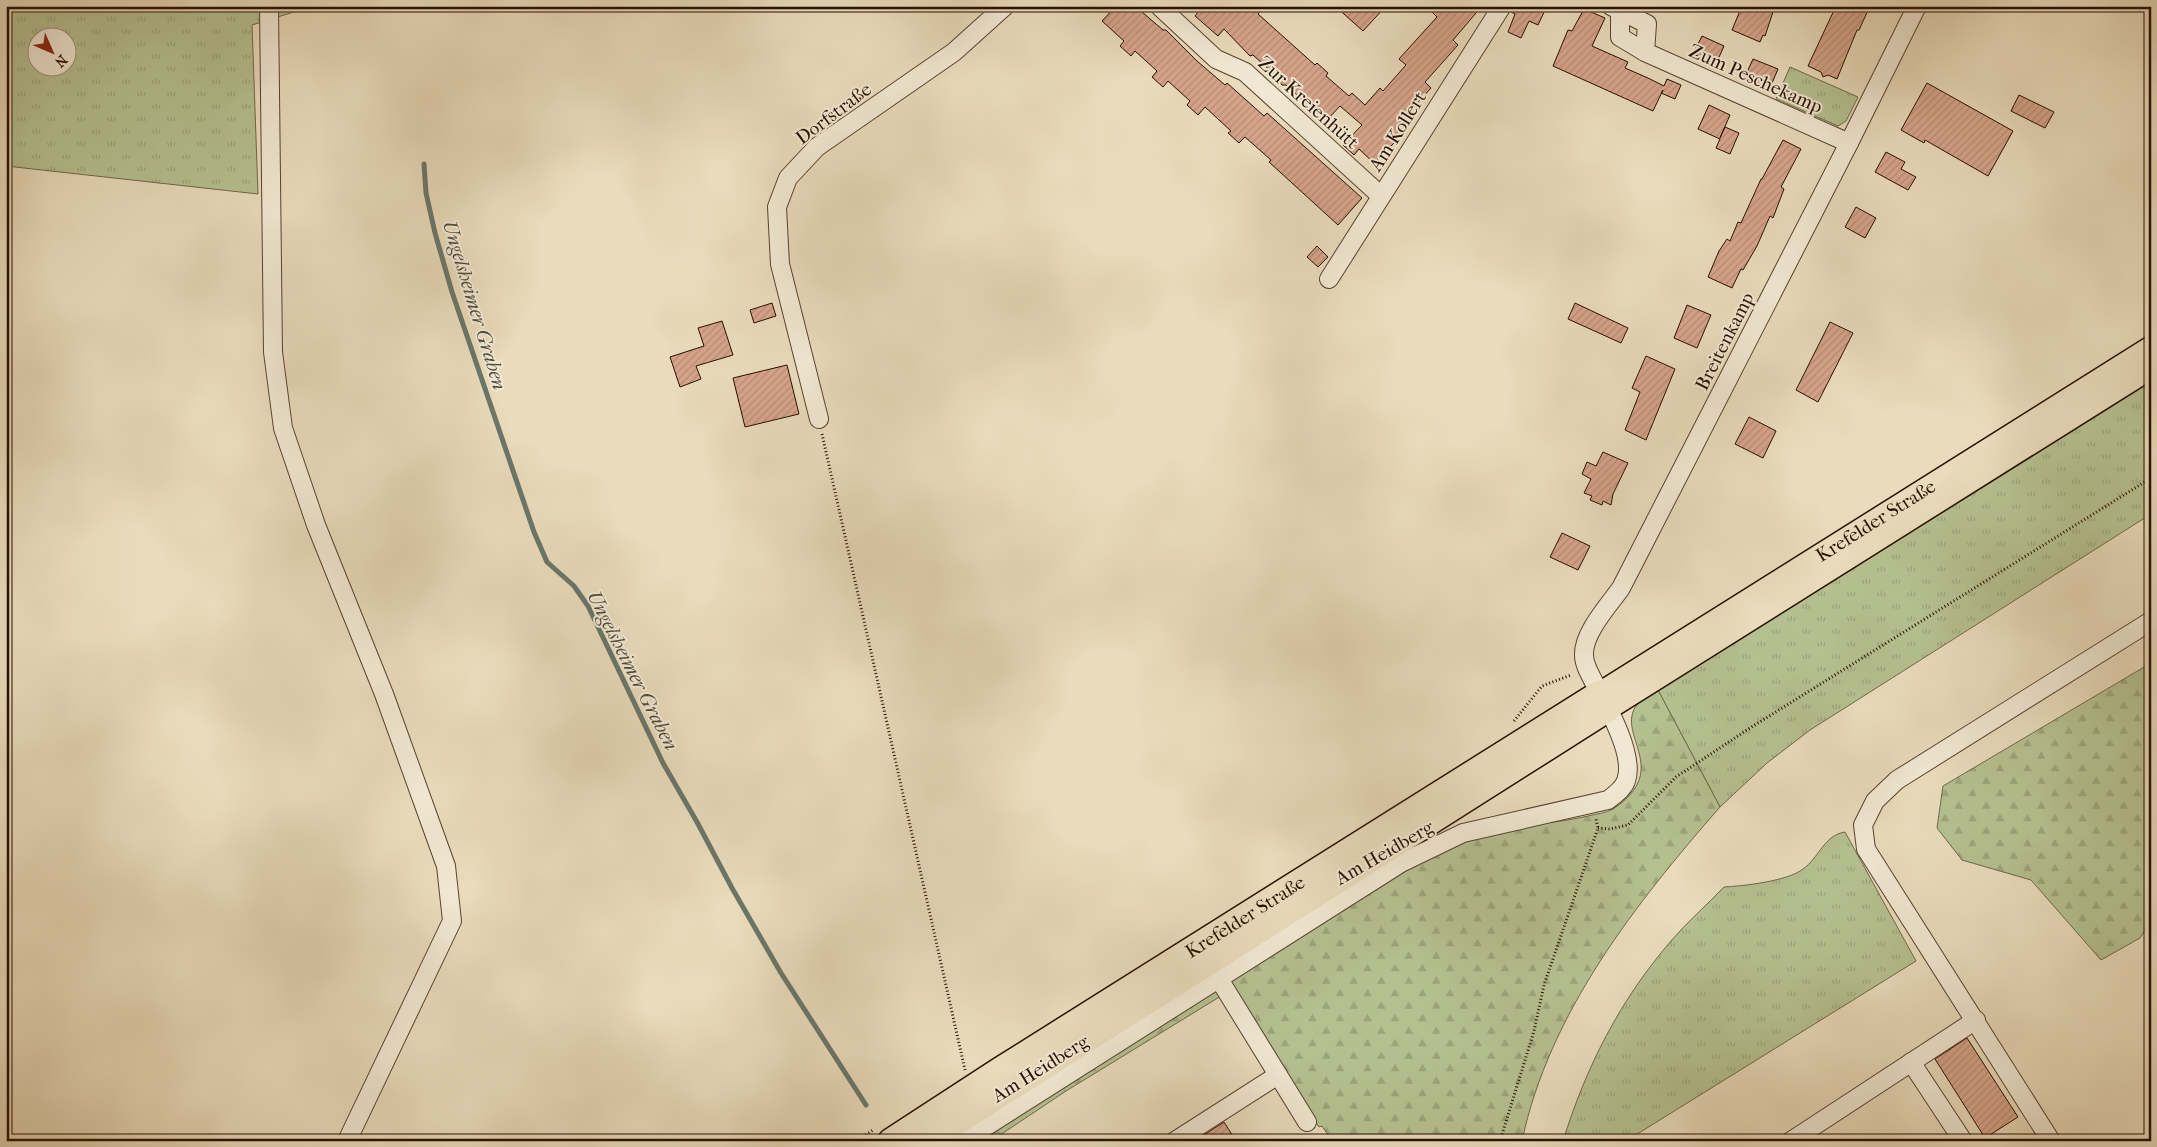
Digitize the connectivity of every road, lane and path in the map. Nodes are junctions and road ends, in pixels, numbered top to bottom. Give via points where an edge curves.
1 (269, 6) edge
2 (1006, 6) edge
3 (1159, 6) edge
4 (1502, 6) edge
5 (1917, 6) edge
6 (1615, 8) edge
7 (1645, 52) junction
8 (1849, 143) junction
9 (1381, 196) junction
10 (1329, 279) dead end
11 (2151, 347) edge
12 (2151, 368) edge
13 (819, 419) joint
14 (2151, 478) edge
15 (2151, 621) edge
16 (1604, 701) junction
17 (1218, 979) junction
18 (1976, 1020) junction
19 (1911, 1062) junction
20 (965, 1070) dead end
21 (1278, 1076) junction
22 (1307, 1122) dead end
23 (347, 1141) edge
24 (891, 1141) edge
25 (927, 1141) edge
26 (963, 1141) edge
27 (1175, 1141) edge
28 (1500, 1141) edge
29 (1791, 1141) edge
30 (1963, 1141) edge
31 (2051, 1141) edge

1 - 23 street via 273,352 283,428 316,525 384,694 446,866 452,921
2 - 13 street, Dorfstraße via 954,52 816,147 788,178 777,207 780,264
3 - 9 street, Zur Kreienhütt via 1216,59 1245,72
4 - 9 street, Am Kollert
5 - 8 street, Breitenkamp
6 - 7 street, Zum Peschekamp via 1620,37
6 - 7 street, Zum Peschekamp via 1647,24
7 - 8 street, Zum Peschekamp
8 - 16 street, Breitenkamp via 1621,588 1588,636 1584,654 1587,669
9 - 10 street, Am Kollert
11 - 16 main road, Krefelder Straße
12 - 16 main road, Krefelder Straße
13 - 20 path
14 - 28 path via 1750,728 1676,778 1628,825 1598,828 1544,985 1534,1031
15 - 18 street via 1897,780 1875,801 1864,825 1866,849
16 - 17 street, Am Heidberg via 1621,738 1628,769 1626,782 1608,800 1463,833 1401,863
16 - 24 highway, Krefelder Straße via 1000,1070
16 - 25 highway, Krefelder Straße
17 - 21 street
17 - 26 street, Am Heidberg
18 - 19 street
18 - 31 street
19 - 29 street
19 - 30 street
21 - 22 street
21 - 27 street

